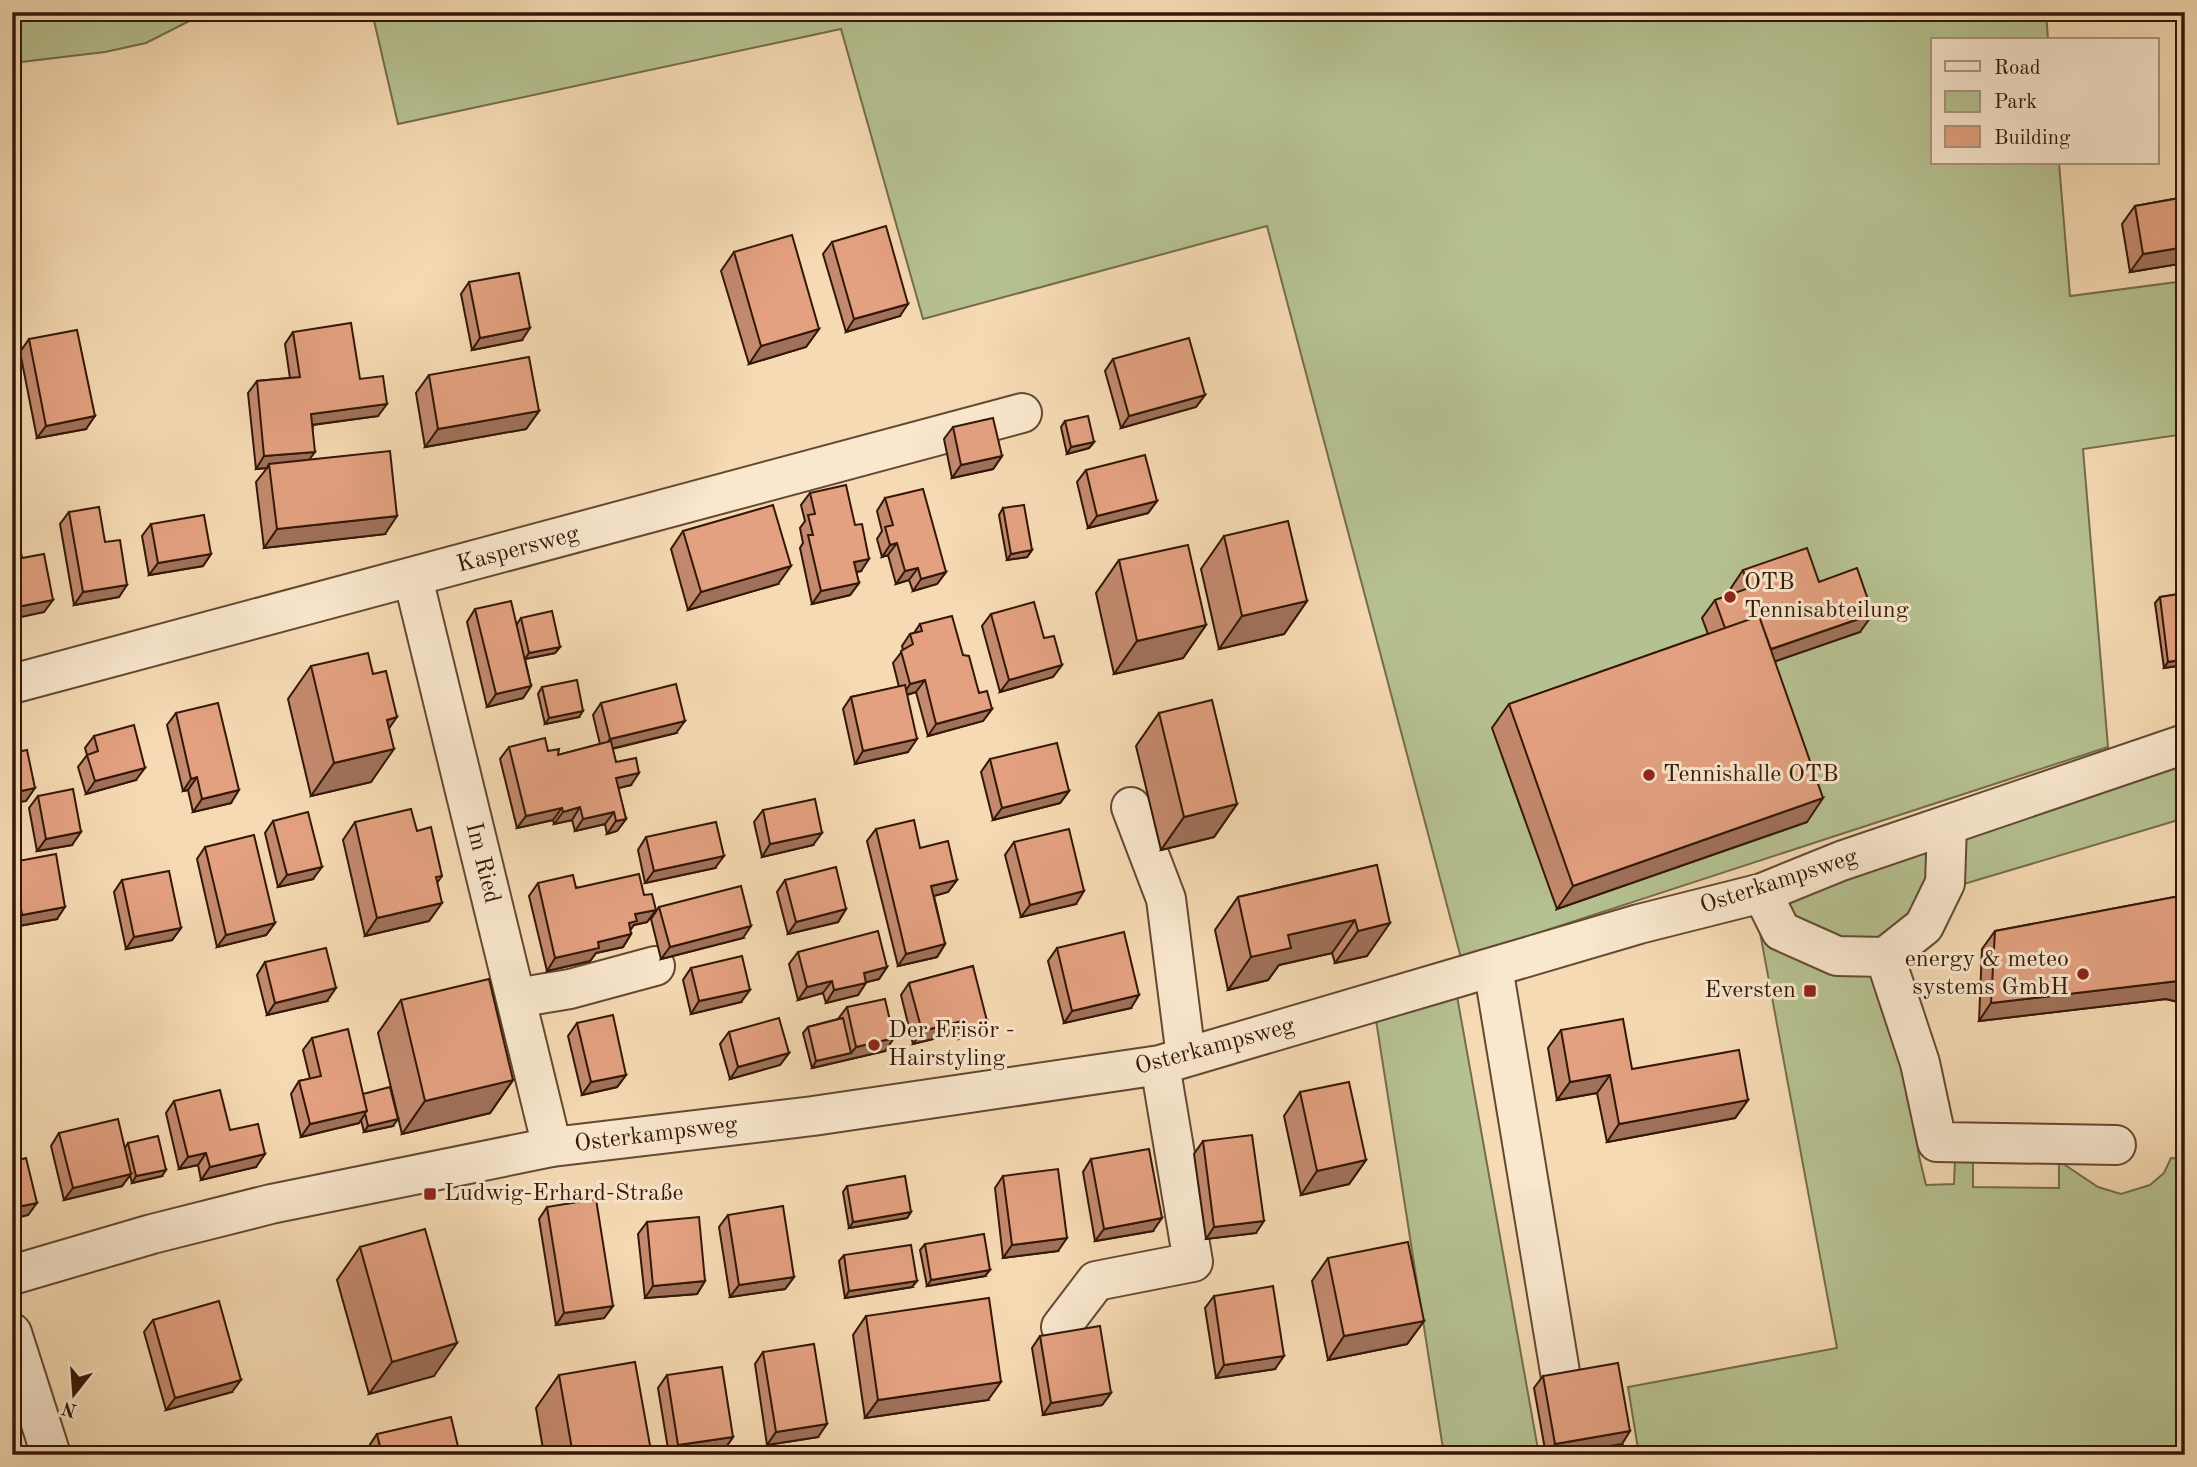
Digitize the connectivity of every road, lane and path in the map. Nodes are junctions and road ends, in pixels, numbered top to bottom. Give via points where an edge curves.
1 (1022, 413) dead end
2 (413, 578) junction
3 (12, 684) edge
4 (2185, 744) edge
5 (1131, 807) dead end
6 (1947, 826) junction
7 (1762, 893) junction
8 (1885, 957) junction
9 (655, 966) dead end
10 (1493, 967) junction
11 (516, 998) junction
12 (1173, 1061) junction
13 (2116, 1145) dead end
14 (552, 1147) junction
15 (12, 1275) edge
16 (1061, 1327) dead end
17 (12, 1334) edge
18 (1561, 1378) edge
19 (51, 1455) edge

1 - 2 street, Kaspersweg
2 - 3 street, Kaspersweg
2 - 11 street, Im Ried
4 - 6 street, Osterkampsweg
5 - 12 street via 1166,900
6 - 7 street, Osterkampsweg
6 - 8 street via 1945,883 1924,926
7 - 8 street via 1781,931 1837,956
7 - 10 street, Osterkampsweg
8 - 13 street via 1920,1063 1937,1142
9 - 11 street
10 - 12 street, Osterkampsweg
10 - 18 street
11 - 14 street, Im Ried
12 - 14 street, Osterkampsweg via 813,1116
12 - 16 street via 1193,1262 1096,1281
14 - 15 street, Osterkampsweg via 271,1204
17 - 19 street

